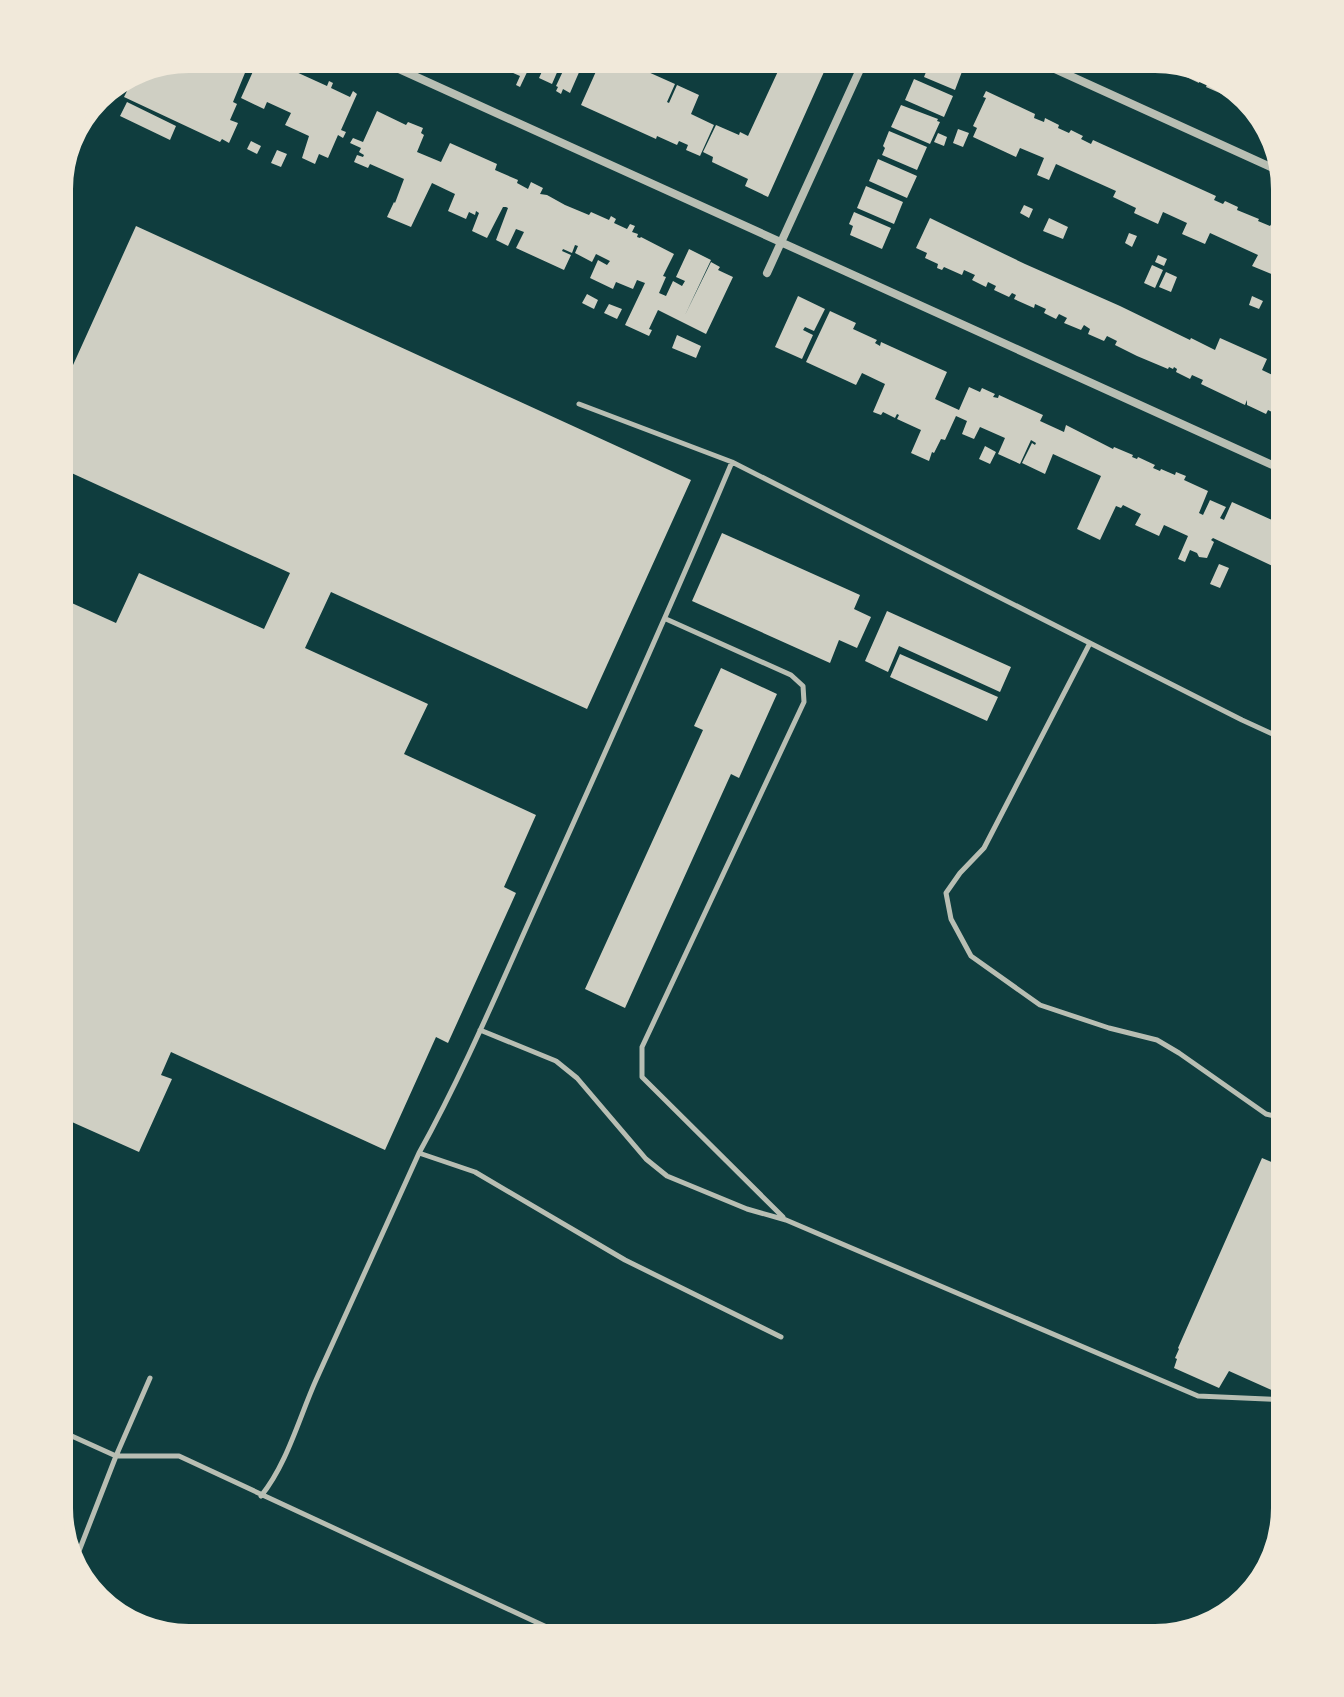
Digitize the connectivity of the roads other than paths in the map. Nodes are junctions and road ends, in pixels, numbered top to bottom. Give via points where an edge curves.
1 (397, 68) edge
2 (861, 68) edge
3 (1053, 68) edge
4 (1274, 169) edge
5 (781, 242) junction
6 (767, 273) dead end
7 (579, 404) dead end
8 (732, 462) junction
9 (1276, 467) edge
10 (666, 619) junction
11 (1090, 643) junction
12 (1276, 736) edge
13 (480, 1030) junction
14 (1276, 1116) edge
15 (419, 1153) junction
16 (786, 1220) junction
17 (781, 1337) dead end
18 (150, 1378) dead end
19 (1276, 1399) edge
20 (68, 1434) edge
21 (116, 1456) junction
22 (261, 1496) junction
23 (77, 1555) edge
24 (551, 1629) edge

1 - 5 street
2 - 5 street
3 - 4 street
5 - 6 street
5 - 9 street
7 - 8 lane
8 - 10 lane
8 - 11 lane
10 - 13 lane
10 - 16 lane via 791,675 803,686 804,702 642,1047 642,1077
11 - 12 lane
11 - 14 lane via 984,848 946,893 951,919 971,956 1040,1005 1157,1040
13 - 15 lane
13 - 16 lane via 556,1061 667,1176
15 - 17 lane via 475,1172 625,1260
15 - 22 lane via 292,1439
16 - 19 lane via 1198,1396
18 - 21 lane
20 - 21 lane
21 - 22 lane via 179,1456
21 - 23 lane
22 - 24 lane

